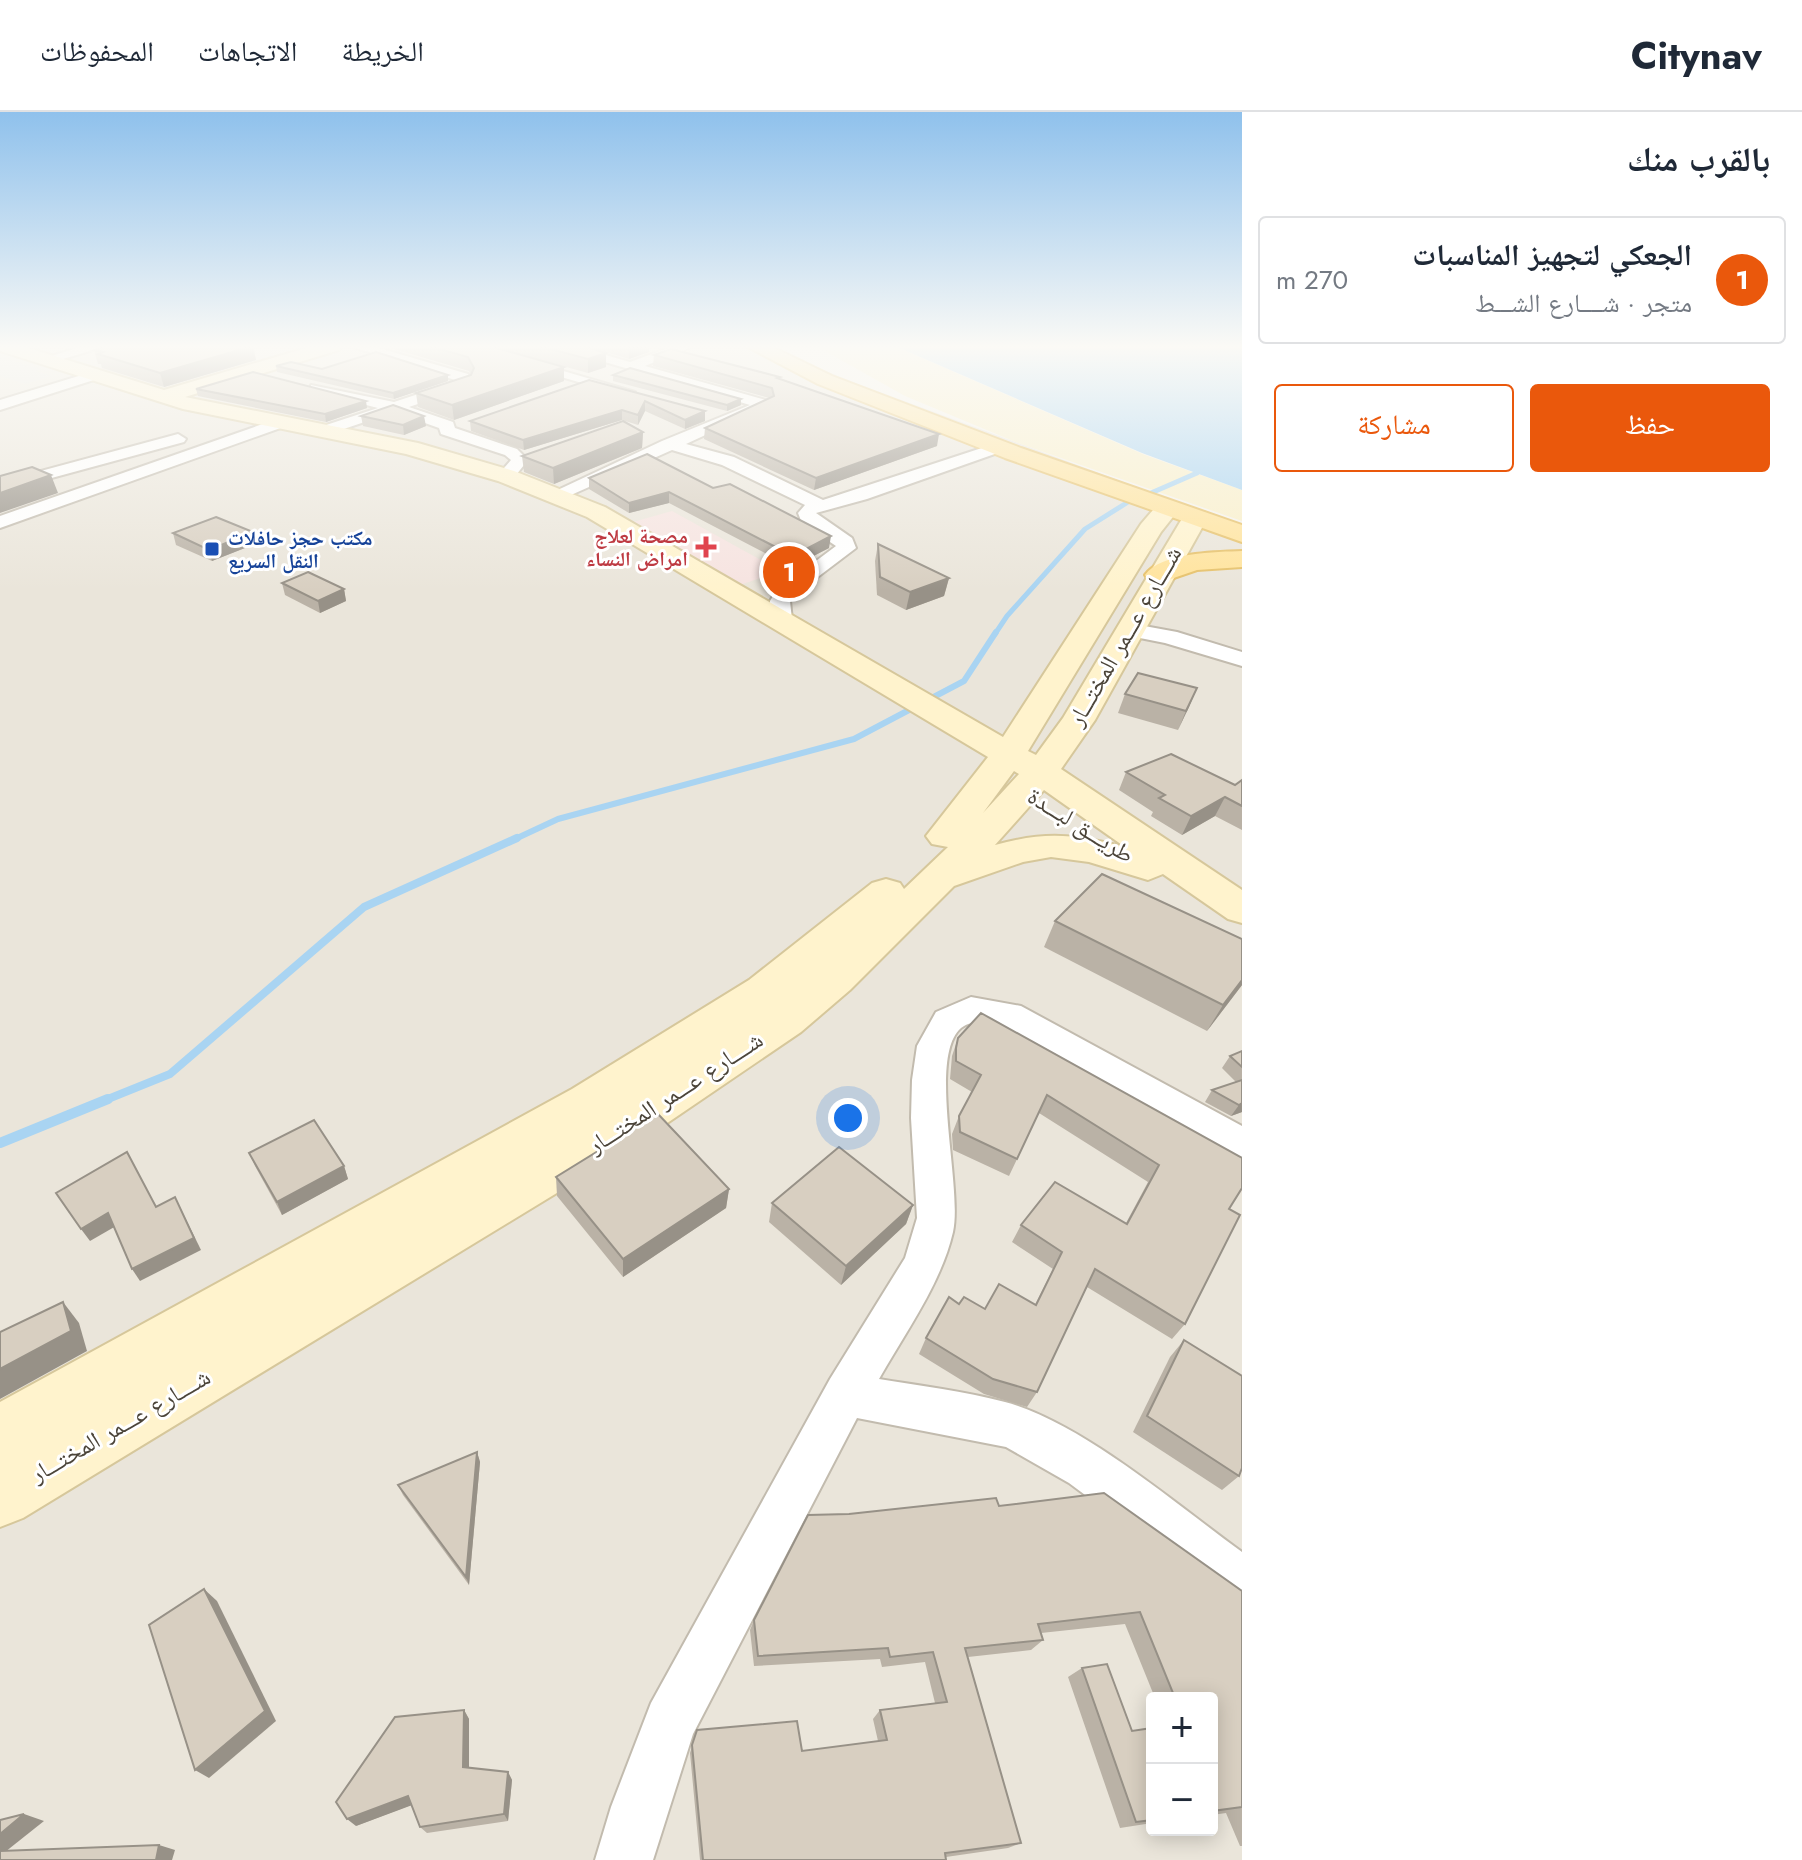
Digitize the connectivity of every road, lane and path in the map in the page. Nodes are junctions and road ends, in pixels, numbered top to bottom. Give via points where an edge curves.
1 (213, 428) edge
2 (267, 428) edge
3 (305, 428) edge
4 (332, 428) edge
5 (447, 428) edge
6 (457, 428) edge
7 (713, 428) edge
8 (939, 428) edge
9 (323, 431) junction
10 (447, 431) junction
11 (650, 438) dead end
12 (673, 446) junction
13 (401, 449) junction
14 (1003, 450) junction
15 (538, 454) edge
16 (513, 468) junction
17 (0, 487) edge
18 (556, 495) junction
19 (820, 505) junction
20 (1173, 512) junction
21 (0, 522) edge
22 (1242, 534) edge
23 (1242, 541) edge
24 (1242, 559) edge
25 (1159, 575) junction
26 (781, 620) junction
27 (1128, 629) junction
28 (1242, 659) edge
29 (887, 696) junction
30 (1017, 772) junction
31 (1148, 867) junction
32 (934, 882) junction
33 (1242, 909) edge
34 (1242, 932) edge
35 (1242, 1144) edge
36 (846, 1394) junction
37 (0, 1436) edge
38 (0, 1495) edge
39 (1242, 1582) edge
40 (624, 1860) edge

1 - 17 street
2 - 21 street
3 - 9 street
4 - 9 street
5 - 10 street
6 - 10 street
7 - 12 street
8 - 14 main road
9 - 13 street
10 - 16 street via 511,452
11 - 12 street
12 - 18 street
12 - 19 street via 728,461
13 - 16 street
13 - 29 street via 605,528
14 - 19 street
14 - 20 main road
15 - 16 street
16 - 18 street
18 - 26 street via 614,520
19 - 26 street via 810,509 809,519 845,542 846,548 786,591 780,601
20 - 22 main road
20 - 23 main road
20 - 25 street, شــــارع عـــمر المختـــار
20 - 30 street, شــــارع عـــمر المختـــار via 1143,539
24 - 25 main road via 1193,562
25 - 27 street, شــــارع عـــمر المختـــار
26 - 29 street
27 - 28 street
27 - 30 street, شــــارع عـــمر المختـــار via 1078,720
29 - 30 street, طريـــق لبـــدة
30 - 31 street, طريـــق لبـــدة
30 - 32 street, شــــارع عـــمر المختـــار
30 - 33 street, طريـــق لبـــدة
30 - 37 street, شــــارع عـــمر المختـــار via 882,896 765,991 589,1103
31 - 32 street via 1087,847 1041,844 1008,851
31 - 34 street, طريـــق لبـــدة
32 - 38 street, شــــارع عـــمر المختـــار via 785,1020 623,1127
35 - 36 street via 1009,1015 986,1010 953,1018 940,1032 926,1086 934,1232 919,1271
36 - 39 street via 1007,1425 1040,1439
36 - 40 street via 670,1722

